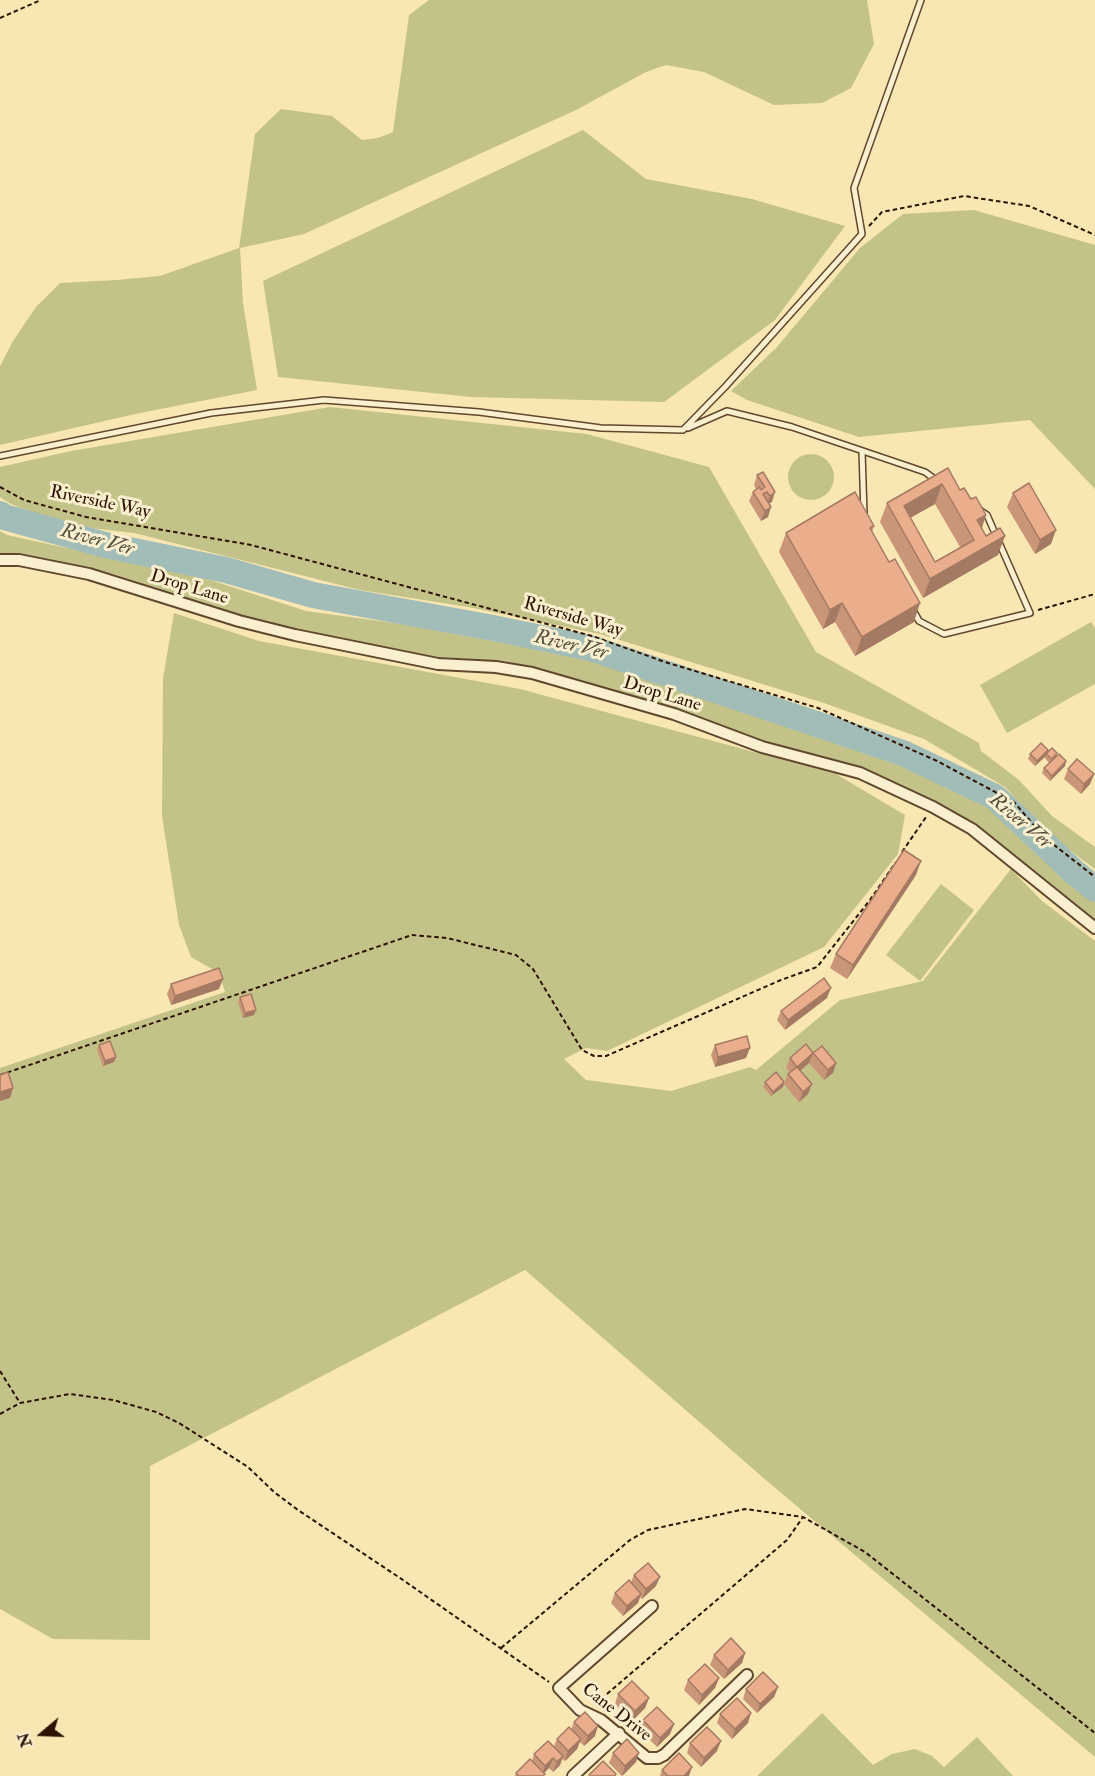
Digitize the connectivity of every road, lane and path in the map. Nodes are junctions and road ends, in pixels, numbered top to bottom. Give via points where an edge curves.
1 (41, 0) edge
2 (921, 0) edge
3 (0, 18) edge
4 (862, 234) junction
5 (1095, 235) edge
6 (683, 430) junction
7 (862, 451) junction
8 (0, 456) edge
9 (943, 485) edge
10 (0, 487) edge
11 (978, 509) edge
12 (864, 522) edge
13 (0, 560) edge
14 (1095, 594) edge
15 (908, 601) edge
16 (1030, 613) junction
17 (933, 807) junction
18 (1095, 877) edge
19 (1095, 928) edge
20 (0, 1075) edge
21 (0, 1371) edge
22 (20, 1403) junction
23 (0, 1414) edge
24 (803, 1516) junction
25 (652, 1606) dead end
26 (501, 1648) junction
27 (747, 1675) dead end
28 (559, 1688) junction
29 (591, 1714) junction
30 (1095, 1732) edge
31 (619, 1733) junction
32 (573, 1776) edge

1 - 3 path
2 - 4 lane via 854,188
4 - 5 path via 882,212 964,196 1029,206
4 - 6 lane
6 - 7 lane via 727,411
6 - 8 lane via 601,428 479,412 324,400 211,413
7 - 9 lane via 925,472
7 - 12 lane
10 - 18 path, Riverside Way via 24,500 86,517 251,545 591,636 818,708 938,761 1014,802 1044,837
11 - 16 lane via 987,515
13 - 17 street, Drop Lane via 89,574 295,635 438,664 532,673 674,714 762,747 860,773
14 - 16 path
15 - 16 lane via 919,621 944,634
17 - 19 street, Drop Lane via 972,829
17 - 20 path via 870,900 817,967 606,1056 582,1050 534,969 516,955 447,938 412,935
21 - 22 path
22 - 23 path
22 - 26 path via 70,1394 113,1400 179,1423 248,1467 298,1510
24 - 26 path via 745,1509 648,1530 630,1540
24 - 29 path via 787,1540 601,1699
24 - 30 path via 865,1552
25 - 28 street, Cane Drive
26 - 28 path
27 - 31 street, Cane Drive via 658,1758 647,1758
28 - 29 street, Cane Drive via 580,1710
29 - 31 street, Cane Drive
31 - 32 street

